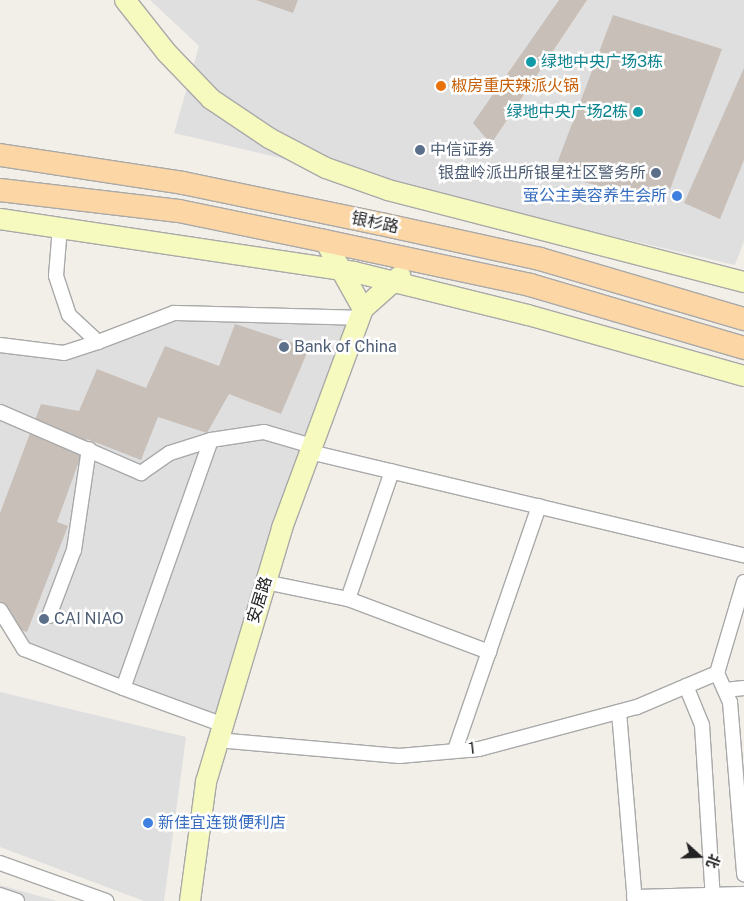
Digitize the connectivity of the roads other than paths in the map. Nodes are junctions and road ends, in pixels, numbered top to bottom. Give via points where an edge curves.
1 (125, 0) edge
2 (0, 154) edge
3 (0, 190) edge
4 (0, 219) edge
5 (60, 227) junction
6 (325, 241) junction
7 (416, 261) junction
8 (342, 271) junction
9 (743, 280) edge
10 (393, 282) junction
11 (362, 313) junction
12 (744, 319) edge
13 (98, 342) junction
14 (0, 345) edge
15 (744, 348) edge
16 (744, 376) edge
17 (0, 412) edge
18 (211, 440) junction
19 (89, 449) junction
20 (311, 449) junction
21 (392, 471) junction
22 (539, 506) junction
23 (744, 555) edge
24 (265, 582) junction
25 (744, 582) edge
26 (348, 599) junction
27 (0, 610) edge
28 (49, 616) dead end
29 (489, 652) junction
30 (717, 673) junction
31 (686, 686) junction
32 (123, 688) junction
33 (744, 688) edge
34 (725, 690) junction
35 (619, 712) junction
36 (219, 732) junction
37 (455, 750) junction
38 (0, 863) edge
39 (744, 874) edge
40 (744, 894) edge
41 (0, 895) edge
42 (713, 898) edge
43 (634, 899) edge
44 (17, 901) edge
45 (106, 901) edge
46 (190, 901) edge

1 - 9 street via 166,52 211,99 268,138 326,168 388,190
2 - 12 main road, 银杉路 via 183,183 382,224 540,260
3 - 6 main road, 银杉路 via 179,211
4 - 5 street
5 - 8 street
5 - 13 street via 56,276 69,315
6 - 7 main road, 银杉路
6 - 8 street
7 - 10 street
7 - 15 main road, 银杉路 via 530,285
8 - 10 street
8 - 11 street
10 - 11 street
10 - 16 street
11 - 13 street via 174,313
11 - 20 street, 安居路
13 - 14 street via 64,353
17 - 19 street
18 - 19 street via 170,453 141,472
18 - 20 street via 264,432
18 - 32 street
19 - 28 street via 74,550
20 - 21 street
20 - 24 street, 安居路
21 - 22 street
21 - 26 street
22 - 23 street
22 - 29 street
24 - 26 street
24 - 36 street, 安居路
25 - 30 street
26 - 29 street
27 - 32 street, 1 via 24,649
29 - 37 street
30 - 31 street, 1
30 - 34 street
31 - 35 street, 1
31 - 42 street via 702,725
32 - 36 street, 1
33 - 34 street
34 - 39 street via 730,702
35 - 37 street, 1 via 479,749
35 - 43 street
36 - 37 street, 1 via 399,756
36 - 46 street, 安居路 via 206,782
38 - 45 street
40 - 42 street
41 - 44 street
42 - 43 street

